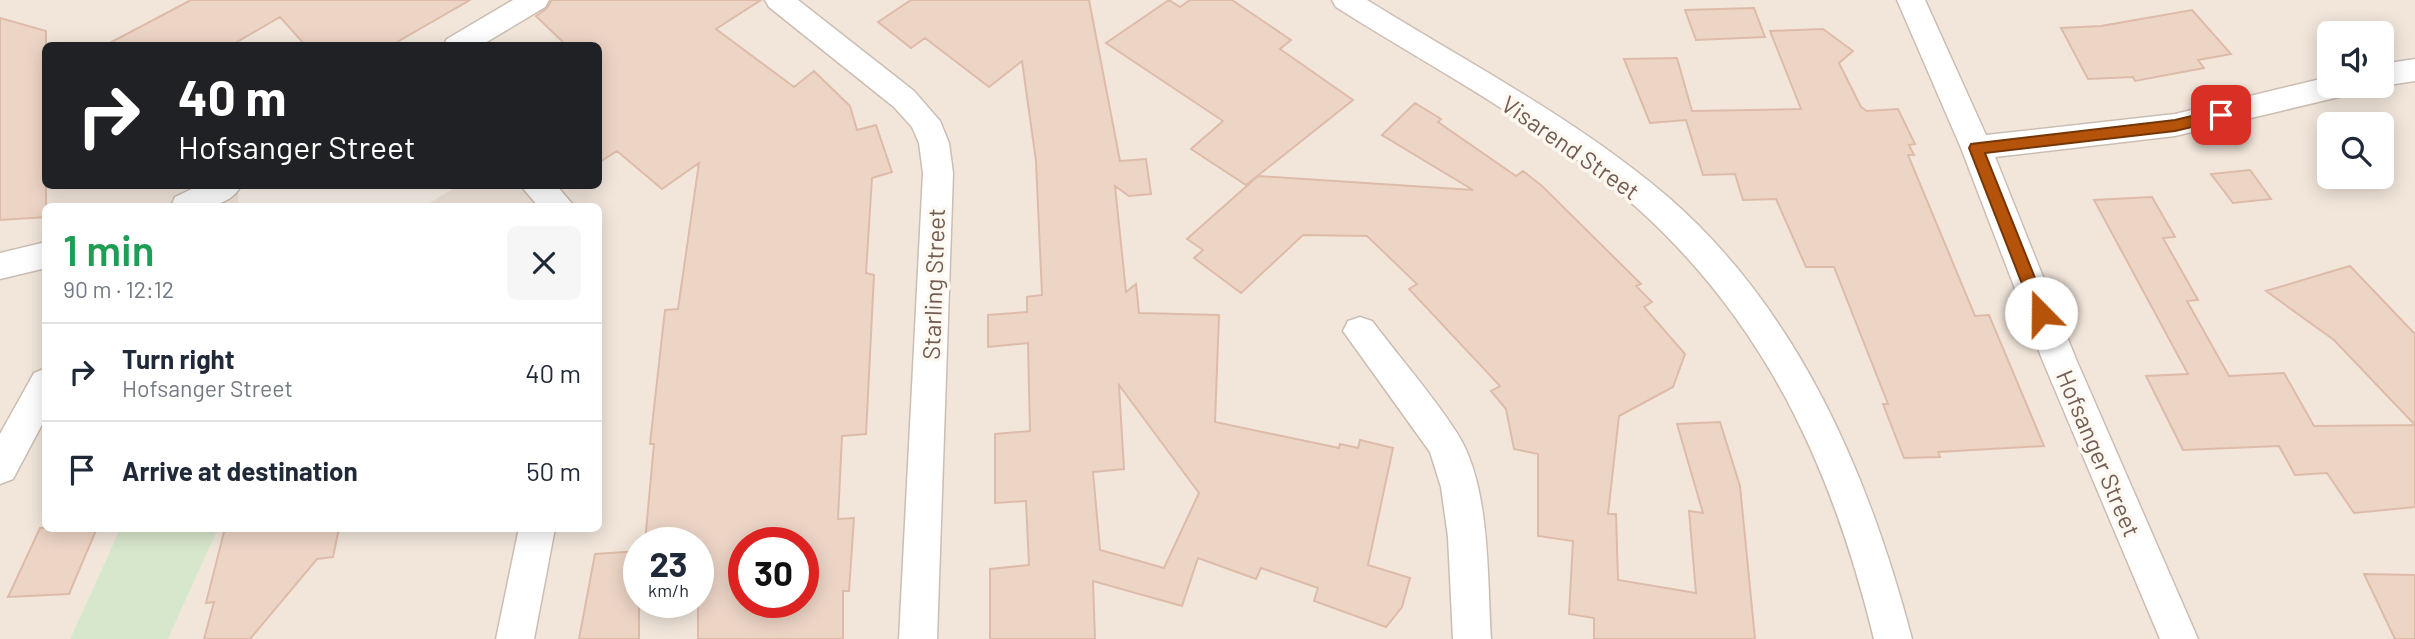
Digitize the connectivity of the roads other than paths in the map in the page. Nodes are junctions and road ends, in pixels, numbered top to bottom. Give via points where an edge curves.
1 (535, 0) edge
2 (779, 0) edge
3 (1346, 0) edge
4 (1910, 0) edge
5 (464, 42) edge
6 (2415, 70) edge
7 (2394, 73) edge
8 (2317, 91) edge
9 (1976, 148) junction
10 (219, 189) edge
11 (540, 189) edge
12 (192, 203) edge
13 (555, 203) edge
14 (42, 257) edge
15 (0, 266) edge
16 (1360, 331) dead end
17 (42, 390) edge
18 (0, 468) edge
19 (536, 532) edge
20 (515, 639) edge
21 (918, 639) edge
22 (1472, 639) edge
23 (1894, 639) edge
24 (2179, 639) edge

1 - 5 street
2 - 21 street, Starling Street via 904,99 925,121 934,143 938,173
3 - 23 street, Visarend Street via 1602,162 1664,213 1723,275 1790,368 1823,429 1856,503
4 - 9 street, Hofsanger Street
6 - 7 street
8 - 9 street via 2175,125
9 - 24 street, Hofsanger Street via 2059,359
10 - 12 street
11 - 13 street
14 - 15 street
16 - 22 street via 1445,445 1459,487 1466,537
17 - 18 street
19 - 20 street

